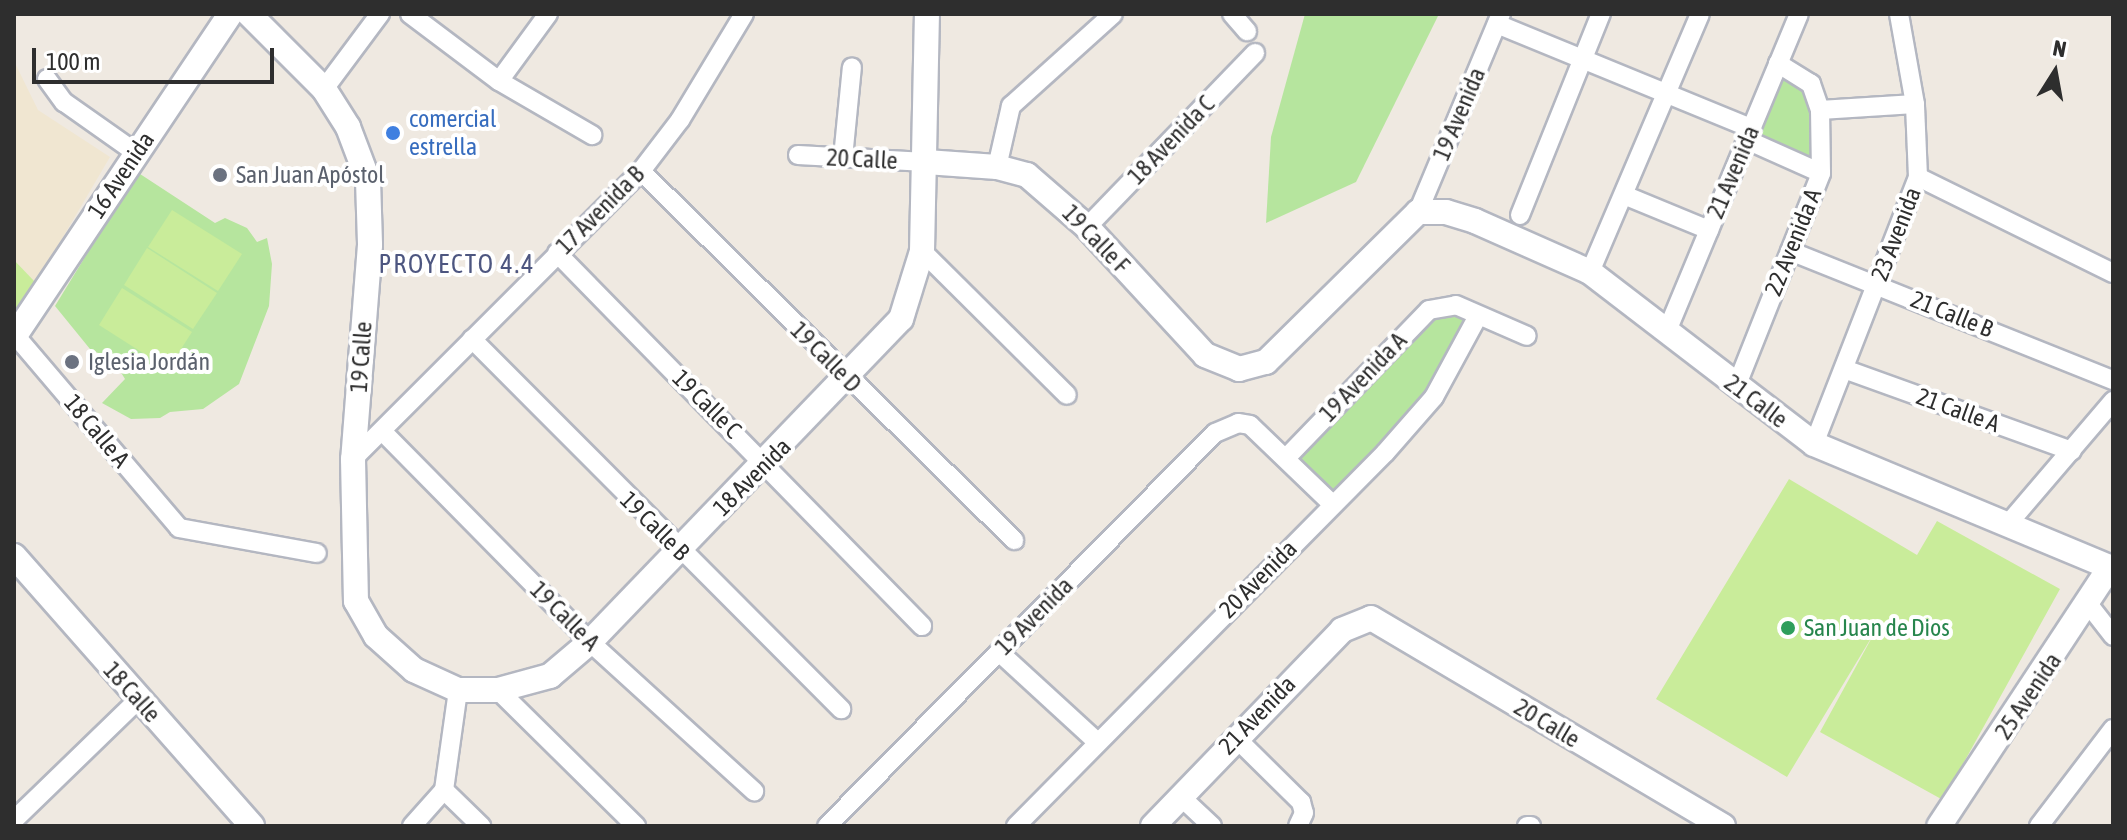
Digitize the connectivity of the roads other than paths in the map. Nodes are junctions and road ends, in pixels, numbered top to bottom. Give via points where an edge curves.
1 (230, 14) edge
2 (249, 14) edge
3 (380, 14) edge
4 (410, 14) edge
5 (548, 14) edge
6 (744, 14) edge
7 (927, 14) edge
8 (1113, 14) edge
9 (1232, 14) edge
10 (1601, 14) edge
11 (1700, 14) edge
12 (1799, 14) edge
13 (1899, 14) edge
14 (1499, 19) edge
15 (1247, 31) dead end
16 (1255, 53) dead end
17 (1583, 58) junction
18 (1778, 63) junction
19 (852, 67) dead end
20 (47, 79) dead end
21 (499, 81) junction
22 (324, 89) junction
23 (1667, 92) junction
24 (1915, 104) junction
25 (1820, 110) junction
26 (1749, 134) junction
27 (592, 135) dead end
28 (135, 152) junction
29 (798, 155) dead end
30 (843, 158) junction
31 (926, 162) junction
32 (997, 167) junction
33 (641, 171) junction
34 (1821, 173) junction
35 (1918, 177) junction
36 (1624, 195) junction
37 (1418, 212) junction
38 (1520, 215) dead end
39 (1087, 227) junction
40 (1709, 230) junction
41 (922, 251) junction
42 (1790, 251) junction
43 (557, 253) junction
44 (1590, 272) junction
45 (2113, 273) edge
46 (1877, 284) junction
47 (1478, 316) junction
48 (1667, 331) junction
49 (14, 336) edge
50 (1527, 336) dead end
51 (472, 339) junction
52 (1239, 369) joint
53 (1844, 369) junction
54 (848, 379) junction
55 (2113, 380) edge
56 (1736, 387) junction
57 (1067, 395) dead end
58 (2113, 401) edge
59 (390, 425) junction
60 (1814, 444) junction
61 (2072, 451) junction
62 (1288, 456) junction
63 (353, 459) junction
64 (766, 463) junction
65 (1332, 504) junction
66 (2008, 524) junction
67 (1014, 540) dead end
68 (679, 551) junction
69 (317, 553) dead end
70 (14, 556) edge
71 (2112, 565) edge
72 (2089, 605) junction
73 (1371, 618) joint
74 (922, 626) dead end
75 (2113, 636) edge
76 (590, 642) junction
77 (999, 652) junction
78 (458, 690) junction
79 (498, 690) junction
80 (139, 699) junction
81 (841, 709) dead end
82 (2113, 729) edge
83 (1235, 737) junction
84 (1096, 741) junction
85 (444, 790) junction
86 (754, 791) dead end
87 (1180, 796) junction
88 (14, 820) edge
89 (1301, 820) edge
90 (248, 824) edge
91 (412, 826) edge
92 (481, 826) edge
93 (636, 826) edge
94 (827, 826) edge
95 (1016, 826) edge
96 (1153, 826) edge
97 (1212, 826) edge
98 (1723, 826) edge
99 (1939, 826) edge
100 (2039, 826) edge

1 - 28 street, 16 Avenida
2 - 22 street, 19 Calle
3 - 22 street
4 - 21 street
5 - 21 street
6 - 33 street, 17 Avenida B via 680,120
7 - 31 street, 18 Avenida
8 - 32 street via 1011,106
9 - 15 street
10 - 17 street
11 - 23 street
12 - 18 street, 21 Avenida
13 - 24 street, 23 Avenida
14 - 17 street
14 - 37 street, 19 Avenida
16 - 39 street, 18 Avenida C
17 - 23 street
17 - 38 street
18 - 25 street, 22 Avenida A via 1811,84
18 - 26 street, 21 Avenida
19 - 30 street
20 - 28 street via 64,102
21 - 27 street
22 - 63 street, 19 Calle via 348,127 368,180 370,245
23 - 26 street
23 - 36 street
24 - 25 street
24 - 35 street, 23 Avenida
25 - 34 street, 22 Avenida A
26 - 34 street
26 - 40 street, 21 Avenida
28 - 49 street, 16 Avenida
29 - 30 street, 20 Calle
30 - 31 street, 20 Calle
31 - 32 street, 19 Calle F
31 - 41 street, 18 Avenida
32 - 39 street, 19 Calle F via 1027,175
33 - 43 street, 17 Avenida B
33 - 54 street, 19 Calle D
34 - 42 street, 22 Avenida A
35 - 45 street
35 - 46 street, 23 Avenida
36 - 40 street
36 - 44 street
37 - 44 street, 21 Calle via 1446,212 1475,221
37 - 52 street, 19 Avenida via 1266,362
39 - 52 street, 19 Calle F via 1205,355
40 - 48 street, 21 Avenida
41 - 54 street, 18 Avenida via 901,319
41 - 57 street
42 - 46 street, 21 Calle B
42 - 56 street, 22 Avenida A
43 - 51 street, 17 Avenida B
43 - 64 street, 19 Calle C
44 - 48 street, 21 Calle
46 - 53 street, 23 Avenida
46 - 55 street, 21 Calle B
47 - 50 street
47 - 62 street, 19 Avenida A via 1443,305 1420,319
47 - 65 street, 20 Avenida via 1434,397
48 - 56 street, 21 Calle
49 - 69 street, 18 Calle A via 179,528
51 - 59 street, 17 Avenida B
51 - 68 street, 19 Calle B
53 - 60 street, 23 Avenida
53 - 61 street, 21 Calle A
54 - 64 street, 18 Avenida
54 - 67 street, 19 Calle D
56 - 60 street, 21 Calle
58 - 61 street
59 - 63 street, 17 Avenida B
59 - 76 street, 19 Calle A
60 - 66 street, 21 Calle
61 - 66 street
62 - 65 street
62 - 77 street, 19 Avenida via 1250,425 1238,423 1215,433
63 - 78 street, 19 Calle via 356,601 376,636 397,657
64 - 68 street, 18 Avenida
64 - 74 street, 19 Calle C
65 - 84 street, 20 Avenida
66 - 71 street, 21 Calle
68 - 76 street, 18 Avenida
68 - 81 street, 19 Calle B
70 - 80 street, 18 Calle
71 - 72 street, 25 Avenida
72 - 75 street
72 - 99 street, 25 Avenida
73 - 83 street, 21 Avenida via 1342,630
73 - 98 street, 20 Calle
76 - 79 street, 18 Avenida via 550,676
76 - 86 street, 19 Calle A
77 - 84 street
77 - 94 street, 19 Avenida
78 - 79 street, 18 Avenida
78 - 85 street
79 - 93 street
80 - 88 street
80 - 90 street, 18 Calle
82 - 100 street
83 - 87 street, 21 Avenida
83 - 89 street via 1301,802
84 - 95 street, 20 Avenida
85 - 91 street
85 - 92 street
87 - 96 street, 21 Avenida
87 - 97 street

